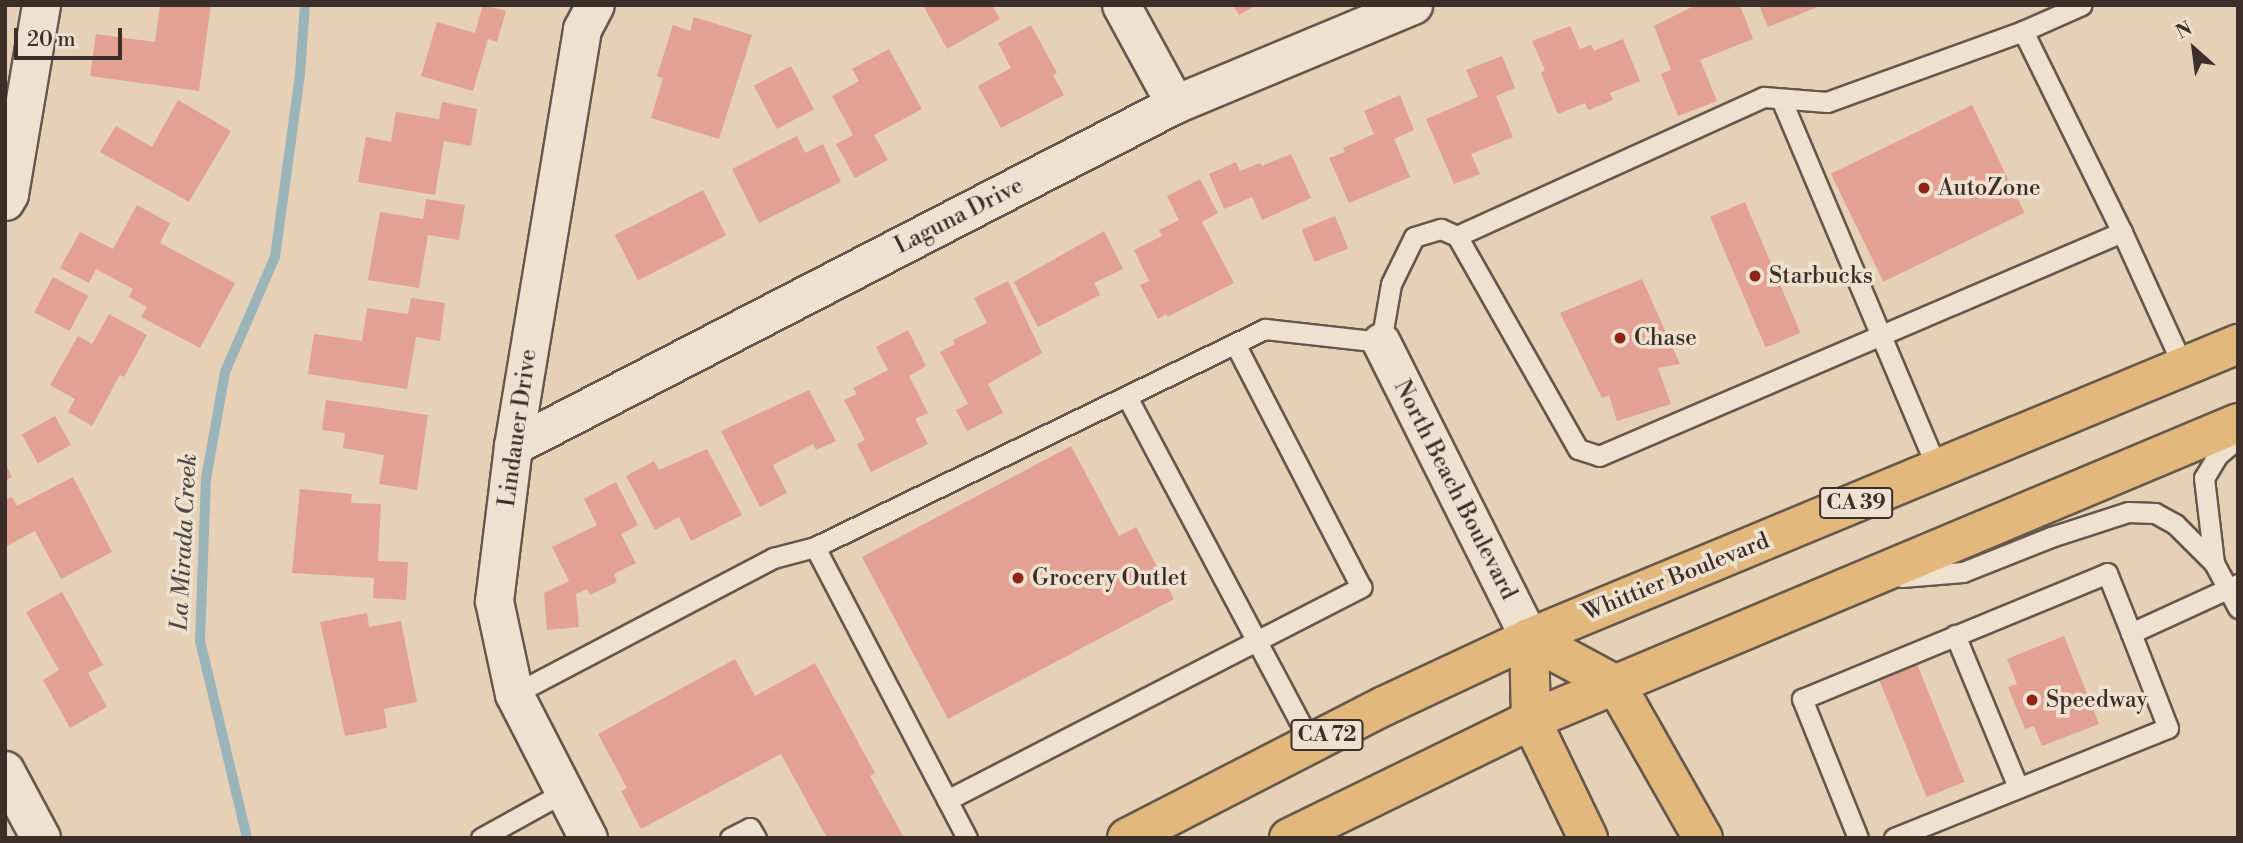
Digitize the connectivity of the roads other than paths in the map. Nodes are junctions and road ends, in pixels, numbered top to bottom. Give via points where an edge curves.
1 (41, 5) edge
2 (595, 5) edge
3 (1121, 5) edge
4 (1413, 5) edge
5 (2082, 5) edge
6 (2023, 31) junction
7 (1781, 99) junction
8 (1175, 104) junction
9 (5, 201) edge
10 (2122, 232) junction
11 (1457, 236) junction
12 (1881, 338) junction
13 (1381, 342) junction
14 (1235, 344) junction
15 (2238, 344) edge
16 (2184, 368) junction
17 (1127, 397) junction
18 (2238, 423) edge
19 (2238, 439) edge
20 (513, 446) junction
21 (1937, 469) junction
22 (815, 547) junction
23 (2214, 563) junction
24 (1863, 580) junction
25 (2233, 587) edge
26 (2238, 608) edge
27 (2131, 633) junction
28 (1955, 635) junction
29 (1529, 638) junction
30 (1256, 639) junction
31 (1616, 685) junction
32 (514, 694) junction
33 (1531, 720) junction
34 (1311, 743) junction
35 (5, 771) edge
36 (2018, 787) junction
37 (565, 793) junction
38 (947, 800) junction
39 (41, 838) edge
40 (481, 838) edge
41 (587, 838) edge
42 (730, 838) edge
43 (756, 838) edge
44 (967, 838) edge
45 (1127, 838) edge
46 (1289, 838) edge
47 (1588, 838) edge
48 (1703, 838) edge
49 (1858, 838) edge
50 (1894, 838) edge

1 - 9 street
2 - 20 street, Lindauer Drive via 582,29
3 - 8 street
4 - 8 street, Laguna Drive
5 - 6 lane
6 - 7 lane via 1827,102
6 - 10 lane
7 - 11 lane via 1764,97
7 - 12 lane
8 - 20 street, Laguna Drive
10 - 12 lane
10 - 16 lane
11 - 12 lane via 1578,449 1599,456
11 - 13 lane via 1441,229 1414,237 1391,284
12 - 21 lane
13 - 14 lane via 1265,330
13 - 29 street, North Beach Boulevard
14 - 17 lane
14 - 30 lane via 1361,587
15 - 16 main road, Whittier Boulevard / CA 39
16 - 21 main road, Whittier Boulevard / CA 39
17 - 22 lane
17 - 30 lane
18 - 24 main road
19 - 23 lane via 2218,455 2204,478
20 - 32 street, Lindauer Drive via 495,601
21 - 29 main road, Whittier Boulevard / CA 39
22 - 32 lane via 773,558
22 - 38 lane
23 - 24 lane via 2175,524 2155,513 2128,512 1963,572
23 - 25 lane
24 - 31 main road
25 - 26 lane
25 - 27 lane
27 - 28 lane via 2107,573
27 - 36 lane via 2168,728
28 - 36 lane
28 - 49 lane via 1802,699
29 - 31 main road
29 - 33 main road, North Beach Boulevard
29 - 34 main road, Whittier Boulevard / CA 72
30 - 34 lane
30 - 38 lane
31 - 33 main road
31 - 48 main road
32 - 37 street, Lindauer Drive
33 - 46 main road
33 - 47 main road, North Beach Boulevard
34 - 45 main road, Whittier Boulevard / CA 72
35 - 39 street
36 - 50 lane
37 - 40 lane
37 - 41 street, Lindauer Drive
38 - 44 lane
42 - 43 lane via 750,828

